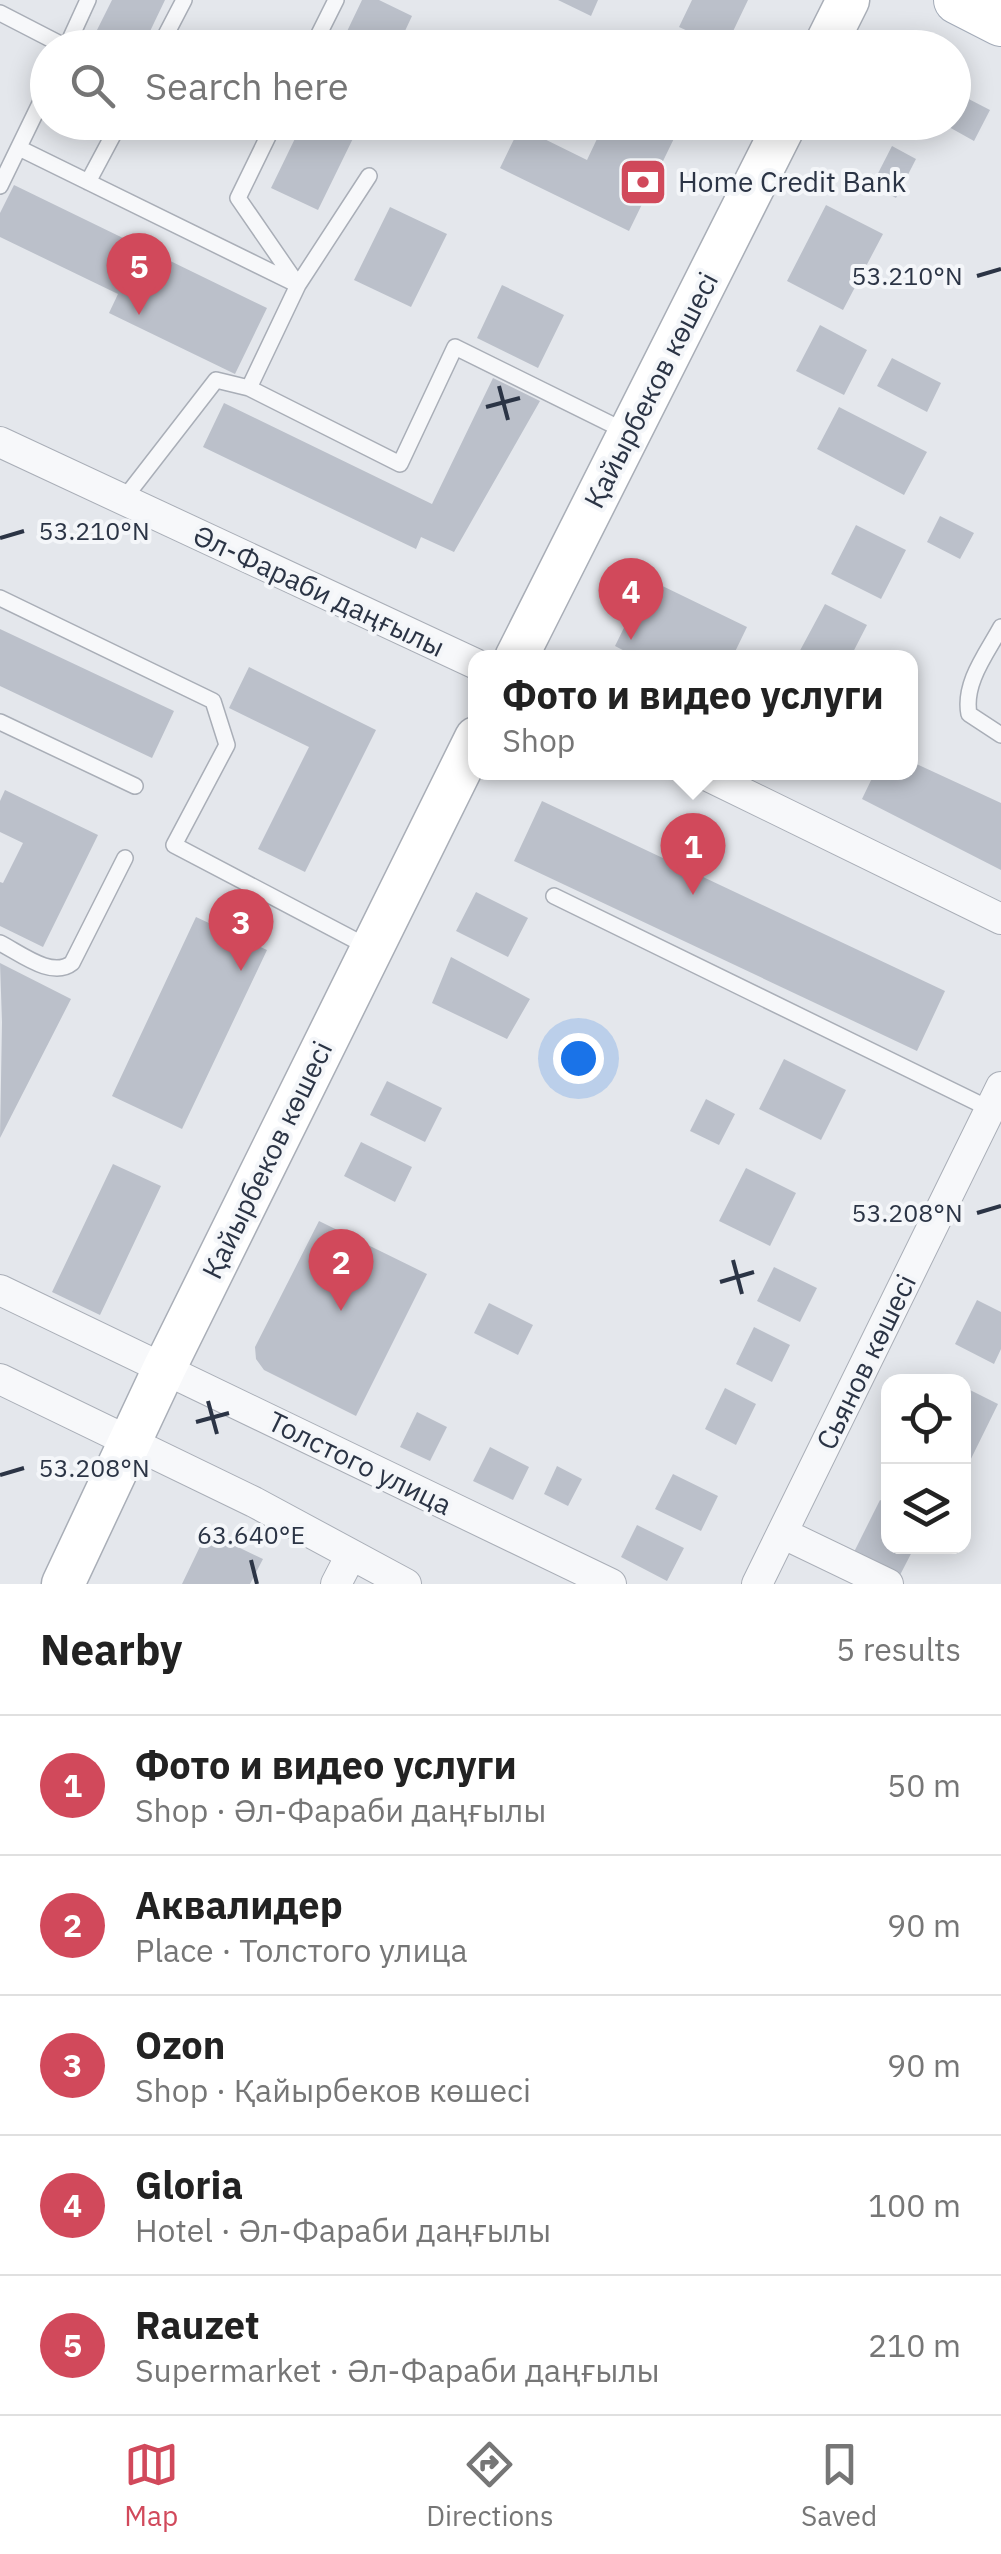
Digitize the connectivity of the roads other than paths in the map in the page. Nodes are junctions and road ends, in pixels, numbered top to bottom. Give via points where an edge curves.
1 (88, 0) edge
2 (184, 0) edge
3 (336, 0) edge
4 (848, 0) edge
5 (958, 0) edge
6 (0, 13) edge
7 (1001, 22) edge
8 (33, 30) edge
9 (74, 30) edge
10 (168, 30) edge
11 (321, 30) edge
12 (833, 30) edge
13 (30, 124) edge
14 (110, 140) edge
15 (266, 140) edge
16 (777, 140) edge
17 (19, 148) junction
18 (369, 176) dead end
19 (88, 182) junction
20 (0, 186) edge
21 (298, 285) junction
22 (248, 388) junction
23 (629, 433) junction
24 (0, 442) edge
25 (123, 500) junction
26 (0, 598) edge
27 (1001, 627) edge
28 (520, 650) edge
29 (468, 660) edge
30 (0, 722) edge
31 (1001, 735) edge
32 (468, 754) edge
33 (716, 780) edge
34 (135, 786) dead end
35 (125, 858) dead end
36 (554, 896) dead end
37 (1001, 919) edge
38 (0, 943) edge
39 (371, 949) junction
40 (996, 1098) edge
41 (0, 1290) edge
42 (164, 1369) junction
43 (0, 1379) edge
44 (132, 1442) junction
45 (782, 1533) junction
46 (350, 1555) junction
47 (63, 1584) edge
48 (336, 1584) edge
49 (406, 1584) edge
50 (611, 1584) edge
51 (757, 1584) edge
52 (888, 1584) edge

1 - 9 lane
2 - 10 lane
3 - 11 lane
4 - 12 main road
5 - 7 main road
6 - 8 lane
13 - 17 lane
14 - 19 lane
15 - 21 lane via 238,198
16 - 23 main road, Қайырбеков көшесі
17 - 19 lane
17 - 20 lane
18 - 21 lane
19 - 21 lane
21 - 22 lane
22 - 23 lane via 400,464 456,347
22 - 25 lane via 216,380
23 - 28 main road, Қайырбеков көшесі
24 - 25 street, Әл-Фараби даңғылы
25 - 29 street, Әл-Фараби даңғылы
26 - 39 lane via 213,701 227,745 174,845
27 - 31 lane via 966,703 969,714
30 - 34 lane
32 - 39 main road, Қайырбеков көшесі
33 - 37 street
35 - 38 lane via 66,969 54,970
36 - 40 lane
39 - 42 main road, Қайырбеков көшесі
40 - 45 street, Сьянов көшесі
41 - 42 street, Толстого улица
42 - 44 main road, Қайырбеков көшесі
42 - 50 street, Толстого улица
43 - 44 street
44 - 46 street
44 - 47 main road, Қайырбеков көшесі
45 - 51 street, Сьянов көшесі
45 - 52 street
46 - 48 street
46 - 49 street

